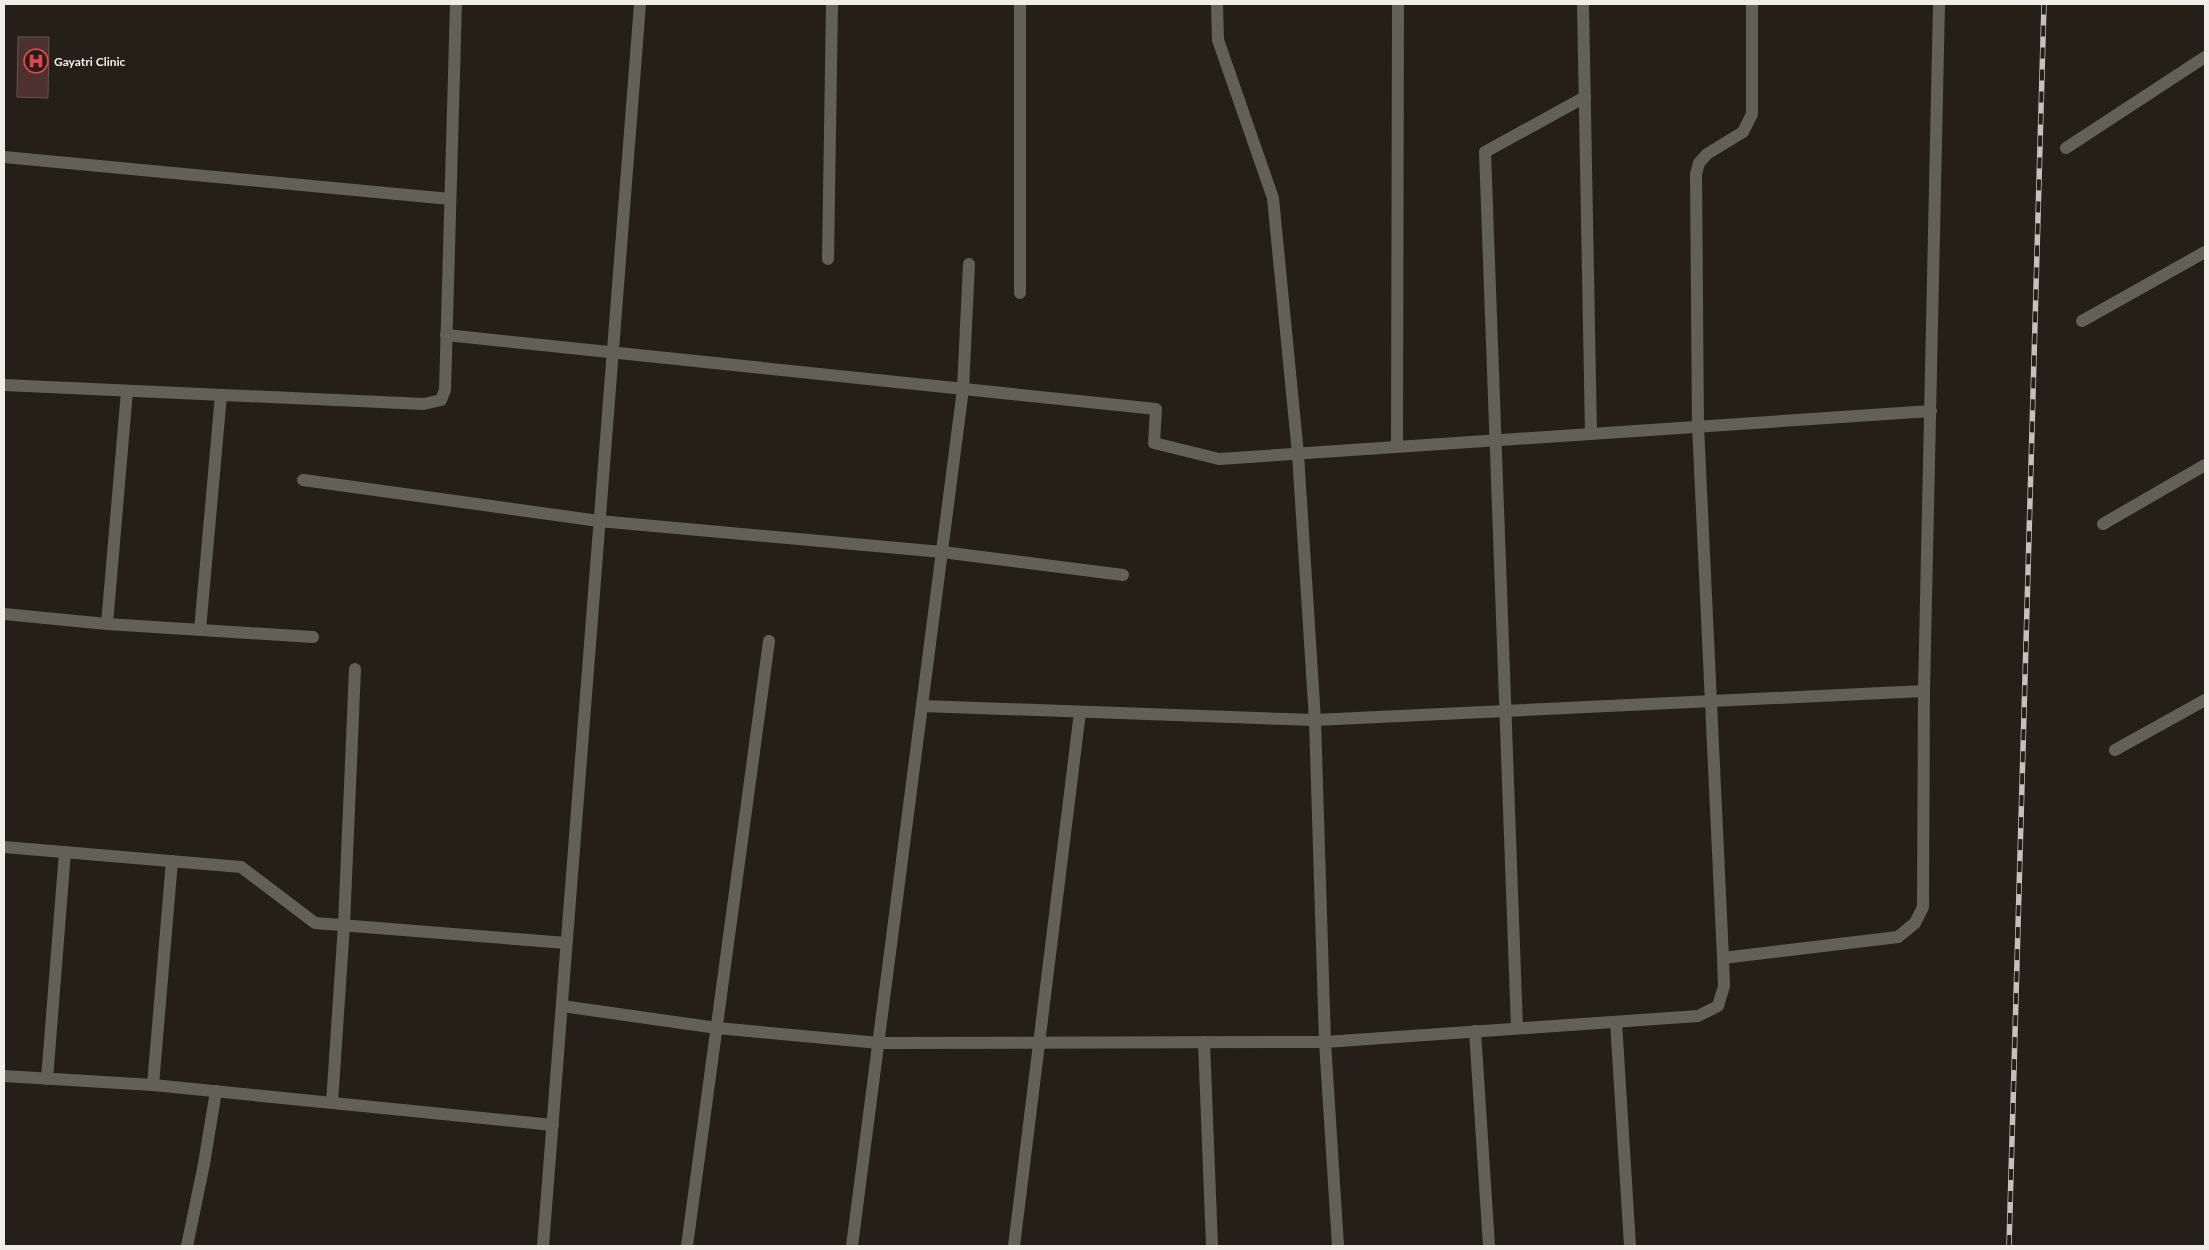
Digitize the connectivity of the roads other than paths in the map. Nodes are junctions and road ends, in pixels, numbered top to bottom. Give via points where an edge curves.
1 (456, 4) edge
2 (640, 4) edge
3 (832, 4) edge
4 (1020, 4) edge
5 (1217, 4) edge
6 (1398, 4) edge
7 (1584, 4) edge
8 (1752, 4) edge
9 (1939, 4) edge
10 (2205, 57) edge
11 (1585, 97) junction
12 (2066, 148) dead end
13 (4, 157) edge
14 (450, 199) junction
15 (2205, 252) edge
16 (828, 259) dead end
17 (969, 264) dead end
18 (1020, 293) dead end
19 (2082, 321) dead end
20 (446, 335) junction
21 (612, 352) junction
22 (4, 385) edge
23 (964, 389) junction
24 (127, 391) junction
25 (221, 395) junction
26 (1931, 411) junction
27 (1698, 426) junction
28 (1591, 434) junction
29 (1495, 440) junction
30 (1397, 446) junction
31 (1298, 454) junction
32 (2205, 466) edge
33 (303, 480) dead end
34 (599, 521) junction
35 (2103, 524) dead end
36 (942, 552) junction
37 (1123, 575) dead end
38 (4, 614) edge
39 (107, 624) junction
40 (200, 630) junction
41 (313, 637) dead end
42 (769, 641) dead end
43 (355, 669) dead end
44 (1924, 691) junction
45 (2205, 700) edge
46 (1712, 702) junction
47 (922, 706) junction
48 (1505, 711) junction
49 (1080, 712) junction
50 (1315, 720) junction
51 (2115, 750) dead end
52 (4, 847) edge
53 (65, 852) junction
54 (172, 861) junction
55 (344, 925) junction
56 (566, 943) junction
57 (1723, 958) junction
58 (562, 1006) junction
59 (1616, 1022) junction
60 (717, 1028) junction
61 (1517, 1028) junction
62 (1476, 1031) junction
63 (1039, 1042) junction
64 (1204, 1042) junction
65 (1326, 1042) junction
66 (879, 1043) junction
67 (4, 1076) edge
68 (48, 1079) junction
69 (153, 1085) junction
70 (216, 1092) junction
71 (332, 1103) junction
72 (553, 1125) junction
73 (188, 1246) edge
74 (543, 1246) edge
75 (688, 1246) edge
76 (852, 1246) edge
77 (1014, 1246) edge
78 (1212, 1246) edge
79 (1338, 1246) edge
80 (1489, 1246) edge
81 (1630, 1246) edge

1 - 14 street
2 - 21 street
3 - 16 street
4 - 18 street
5 - 31 street via 1218,40 1273,198
6 - 30 street
7 - 11 street
8 - 27 street via 1752,114 1743,132 1707,154 1696,174
9 - 26 street
10 - 12 street
11 - 28 street
11 - 29 street via 1484,152
13 - 14 street
14 - 20 street
15 - 19 street
17 - 23 street
20 - 21 street
20 - 25 street via 445,390 441,400 424,404
21 - 23 street
21 - 34 street
22 - 24 street
23 - 31 street via 1156,409 1154,443 1219,459
23 - 36 street
24 - 25 street
24 - 39 street
25 - 40 street
26 - 27 street
26 - 44 street
27 - 28 street
27 - 46 street
28 - 29 street
29 - 30 street
29 - 48 street
30 - 31 street
31 - 50 street
32 - 35 street
33 - 34 street
34 - 36 street
34 - 56 street
36 - 37 street
36 - 47 street
38 - 39 street
39 - 40 street
40 - 41 street
42 - 60 street
43 - 55 street
44 - 46 street
44 - 57 street via 1923,907 1915,923 1898,937
45 - 51 street
46 - 48 street
46 - 57 street
47 - 49 street
47 - 66 street
48 - 50 street
48 - 61 street
49 - 50 street
49 - 63 street
50 - 65 street
52 - 53 street
53 - 54 street
53 - 68 street
54 - 55 street via 241,867 314,923
54 - 69 street
55 - 56 street
55 - 71 street
56 - 58 street
57 - 59 street via 1724,986 1718,1006 1698,1016
58 - 60 street
58 - 72 street
59 - 61 street
59 - 81 street
60 - 66 street
60 - 75 street
61 - 62 street
62 - 65 street
62 - 80 street
63 - 64 street
63 - 66 street
63 - 77 street
64 - 65 street
64 - 78 street
65 - 79 street
66 - 76 street
67 - 68 street
68 - 69 street
69 - 70 street
70 - 71 street
70 - 73 street
71 - 72 street
72 - 74 street

